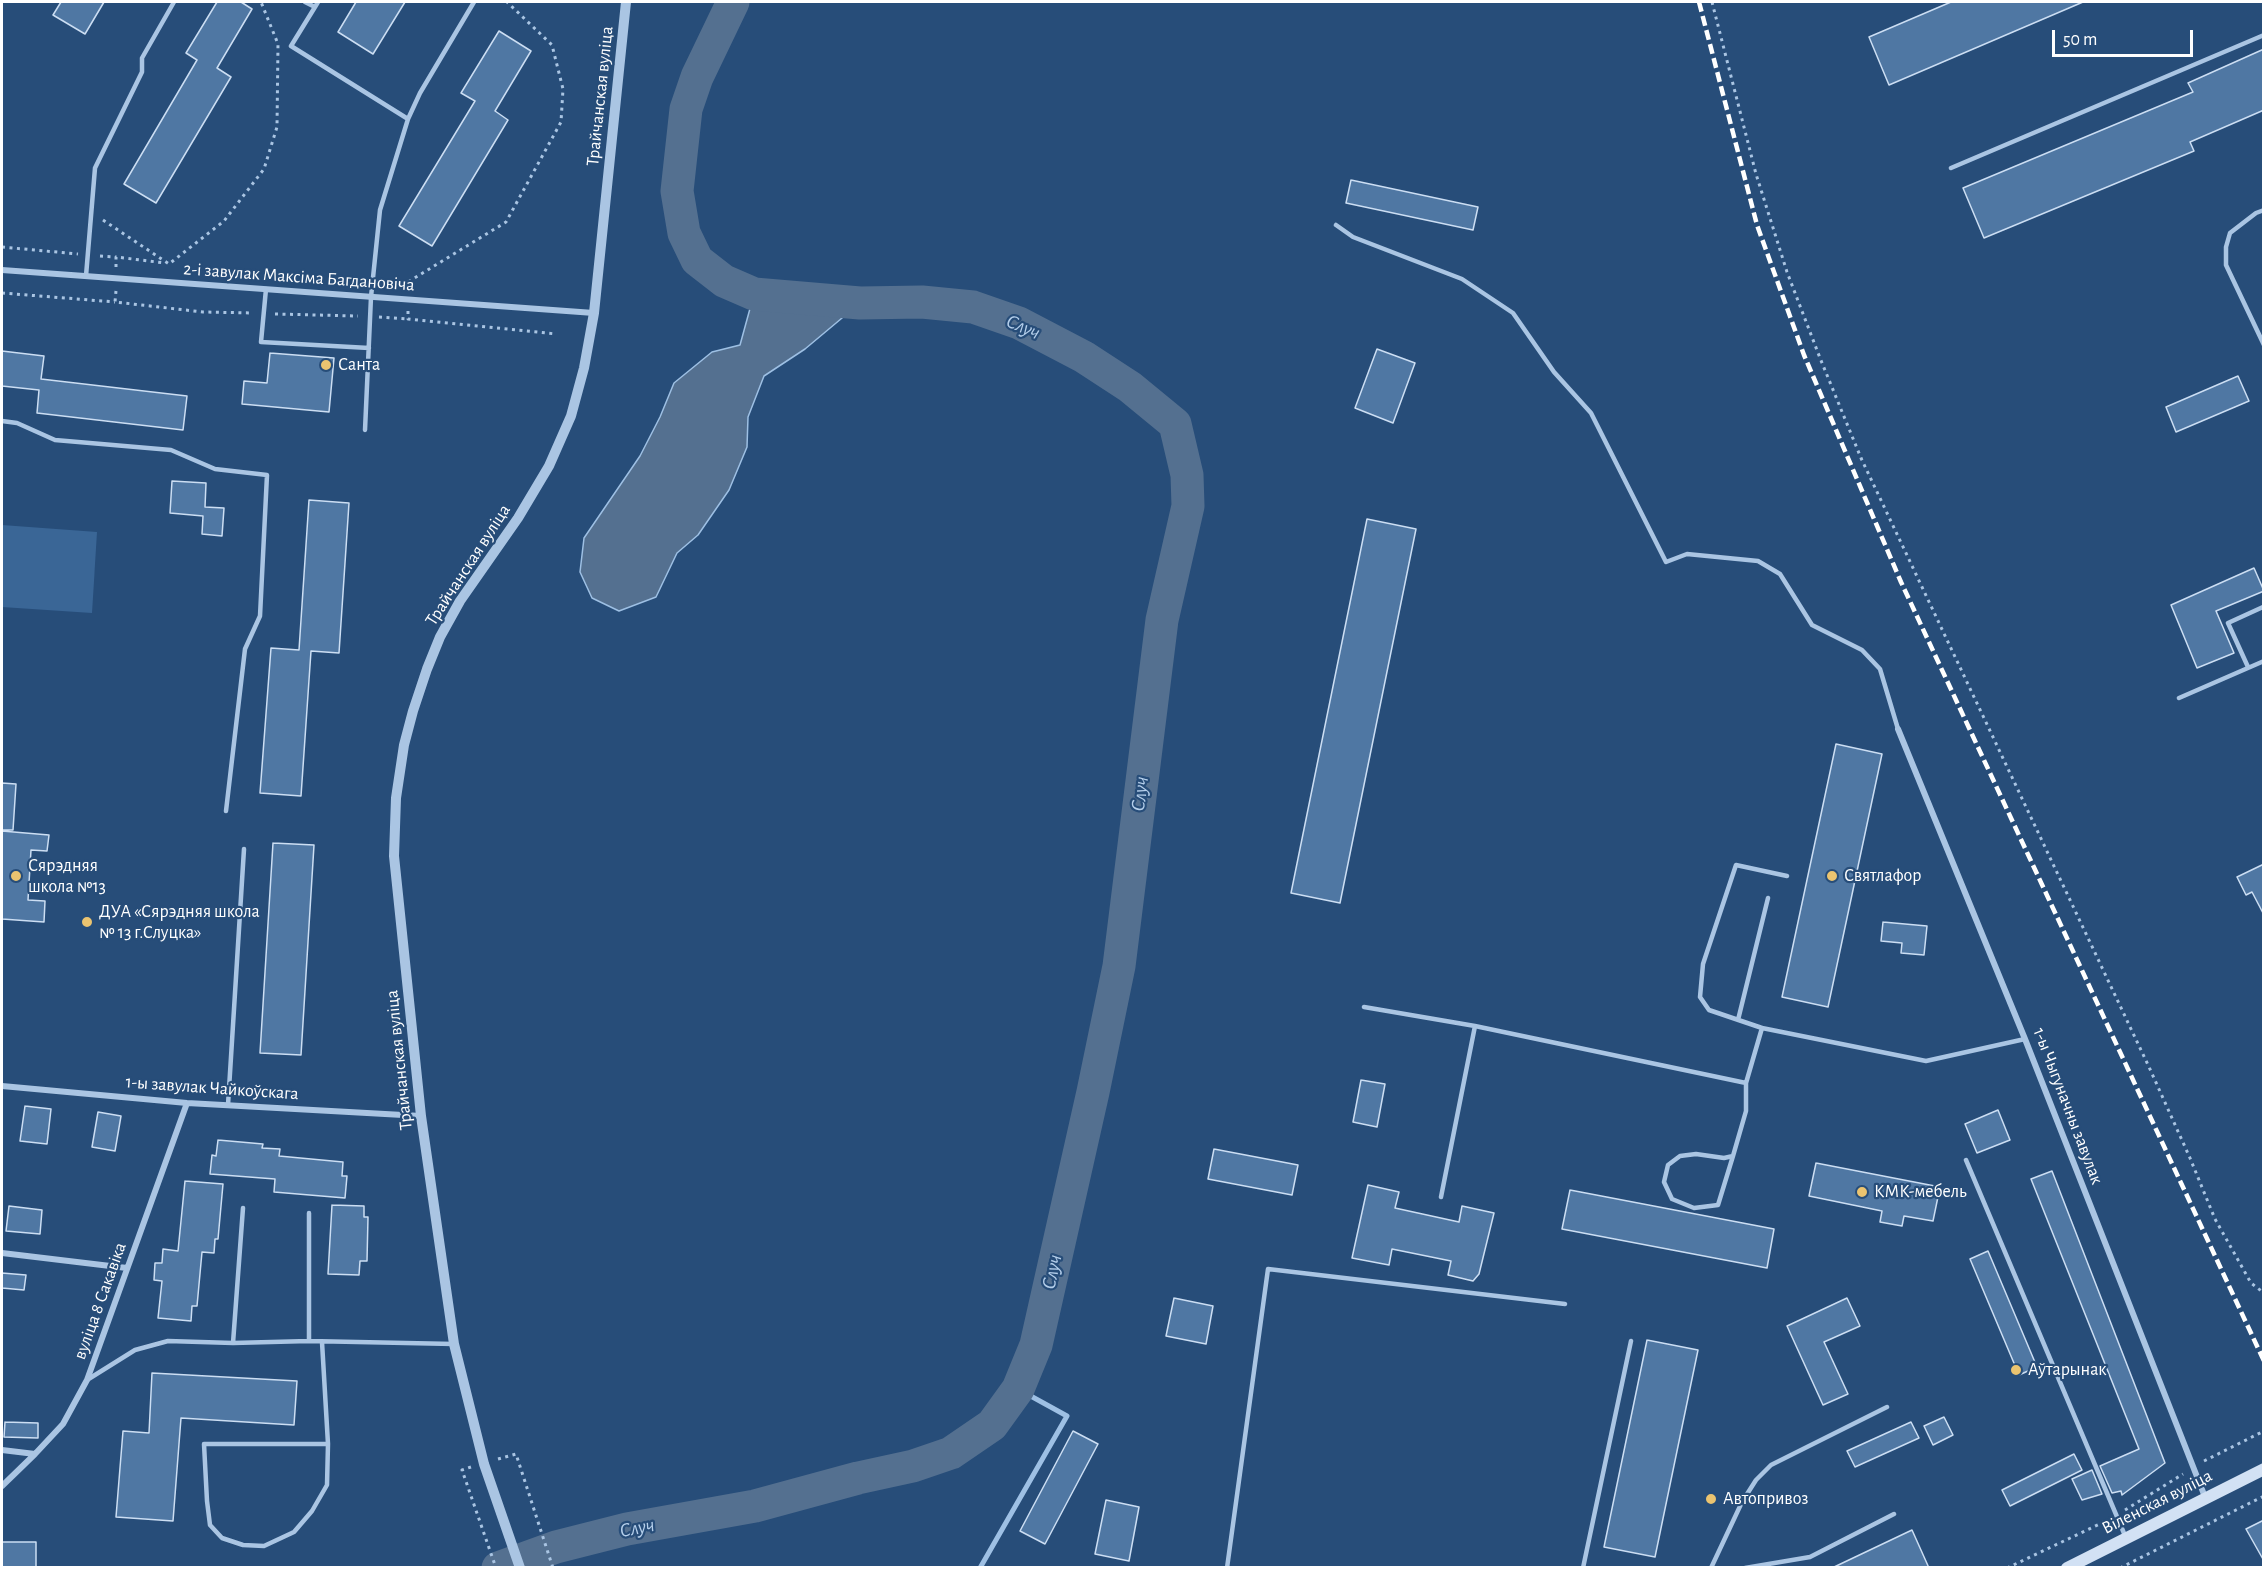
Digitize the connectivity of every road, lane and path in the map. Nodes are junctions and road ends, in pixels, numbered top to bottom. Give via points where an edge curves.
1 (174, 2) edge
2 (261, 2) edge
3 (305, 2) edge
4 (474, 2) edge
5 (507, 2) edge
6 (626, 2) edge
7 (1712, 2) edge
8 (316, 4) edge
9 (2264, 35) edge
10 (408, 119) junction
11 (1951, 168) dead end
12 (2264, 210) edge
13 (91, 213) junction
14 (1336, 225) dead end
15 (2, 247) edge
16 (87, 255) junction
17 (116, 257) junction
18 (169, 264) junction
19 (2, 270) edge
20 (86, 276) junction
21 (117, 279) junction
22 (266, 290) junction
23 (2, 293) edge
24 (371, 297) junction
25 (408, 300) junction
26 (115, 302) junction
27 (264, 313) junction
28 (594, 313) junction
29 (370, 316) junction
30 (408, 319) junction
31 (556, 334) dead end
32 (2264, 345) edge
33 (369, 348) junction
34 (2, 421) edge
35 (364, 430) dead end
36 (2263, 607) edge
37 (2264, 661) edge
38 (2248, 667) junction
39 (2179, 698) dead end
40 (1898, 729) joint
41 (226, 811) dead end
42 (244, 849) dead end
43 (1787, 876) dead end
44 (1768, 898) dead end
45 (1364, 1007) dead end
46 (1738, 1020) junction
47 (1475, 1026) junction
48 (1762, 1028) junction
49 (2025, 1039) junction
50 (1746, 1083) junction
51 (2, 1086) edge
52 (187, 1103) junction
53 (228, 1105) junction
54 (421, 1116) junction
55 (1732, 1156) junction
56 (1966, 1160) dead end
57 (1441, 1197) dead end
58 (243, 1208) dead end
59 (309, 1213) dead end
60 (2, 1253) edge
61 (127, 1268) junction
62 (2264, 1293) edge
63 (1565, 1304) dead end
64 (309, 1341) junction
65 (1631, 1341) dead end
66 (322, 1342) junction
67 (233, 1343) junction
68 (453, 1344) junction
69 (87, 1380) junction
70 (1887, 1407) dead end
71 (2264, 1431) edge
72 (328, 1444) junction
73 (2, 1450) edge
74 (516, 1454) dead end
75 (35, 1455) junction
76 (2193, 1467) junction
77 (462, 1470) dead end
78 (2262, 1472) edge
79 (2, 1486) edge
80 (2264, 1496) edge
81 (2205, 1497) junction
82 (1894, 1514) dead end
83 (2116, 1516) junction
84 (2126, 1538) junction
85 (1771, 1566) edge
86 (496, 1568) edge
87 (520, 1568) edge
88 (553, 1568) edge
89 (1227, 1568) edge
90 (1583, 1568) edge
91 (1711, 1568) edge
92 (1745, 1568) edge
93 (2007, 1568) edge
94 (2067, 1568) edge
95 (2120, 1568) edge

1 - 13 lane via 142,58 142,72 95,168
2 - 18 path via 278,44 277,127 264,169 224,221
3 - 8 lane
4 - 10 lane
5 - 25 path via 552,45 563,89 561,122 506,222 408,282
6 - 28 street, Трайчанская вуліца
7 - 62 path via 1756,174 1787,272 1861,458 2149,1067 2215,1219 2251,1283
8 - 10 lane via 291,46
9 - 11 lane
10 - 24 lane via 380,210
12 - 32 lane via 2230,233 2226,265
13 - 16 lane
13 - 18 path
14 - 40 lane via 1353,237 1462,279 1513,314 1554,372 1591,413 1666,562 1687,555 1758,561 1780,574 1812,624 1863,650 1880,669
15 - 16 path
16 - 17 path
16 - 20 lane
17 - 18 path
17 - 21 path
19 - 20 street, 2-і завулак Максіма Багдановіча
20 - 21 street, 2-і завулак Максіма Багдановіча
21 - 22 street, 2-і завулак Максіма Багдановіча
21 - 26 path
22 - 24 street, 2-і завулак Максіма Багдановіча
22 - 27 lane
23 - 26 path
24 - 25 street, 2-і завулак Максіма Багдановіча
24 - 29 lane
25 - 28 street, 2-і завулак Максіма Багдановіча
25 - 30 path
26 - 27 path via 203,312
27 - 29 path
27 - 33 lane via 261,342
28 - 54 street, Трайчанская вуліца via 571,416 549,466 440,637 404,745 396,798 394,856
29 - 30 path
29 - 33 lane
30 - 31 path
33 - 35 lane
34 - 41 lane via 17,423 55,440 171,450 214,469 267,475 260,616 245,649
36 - 38 lane via 2228,623
37 - 38 lane
38 - 39 lane
40 - 49 street, 1-ы Чыгуначны завулак
42 - 53 lane
43 - 46 lane via 1736,865 1703,964 1700,997 1708,1010
44 - 46 lane
45 - 47 lane
46 - 48 lane
47 - 50 lane
47 - 57 lane
48 - 49 lane via 1926,1060
48 - 50 lane
49 - 76 street, 1-ы Чыгуначны завулак
50 - 55 lane via 1746,1111
51 - 52 street, 1-ы завулак Чайкоўскага
52 - 53 street, 1-ы завулак Чайкоўскага
52 - 61 street, вуліца 8 Сакавіка
53 - 54 street, 1-ы завулак Чайкоўскага
54 - 68 street, Трайчанская вуліца
55 - 55 lane via 1718,1204 1694,1208 1672,1199 1664,1182 1668,1165 1680,1156
56 - 83 lane
58 - 67 lane
59 - 64 lane
60 - 61 street
61 - 69 street, вуліца 8 Сакавіка
63 - 89 lane via 1268,1269
64 - 66 lane
64 - 67 lane
65 - 90 lane
66 - 68 lane
66 - 72 lane
67 - 69 lane via 168,1341 135,1350
68 - 87 street, Трайчанская вуліца via 487,1472
69 - 75 street, вуліца 8 Сакавіка via 63,1424
70 - 91 lane via 1771,1465 1742,1503
71 - 76 path
72 - 72 lane via 204,1444 210,1525 222,1538 243,1545 264,1546 294,1532 327,1485
73 - 75 street
74 - 88 path
75 - 79 street, вуліца 8 Сакавіка
76 - 81 street, 1-ы Чыгуначны завулак
76 - 83 path
77 - 86 path
78 - 81 main road, Віленская вуліца
80 - 95 path
81 - 84 main road, Віленская вуліца
82 - 85 lane via 1810,1557
83 - 84 lane
83 - 93 path
84 - 94 main road, Віленская вуліца
85 - 92 lane

